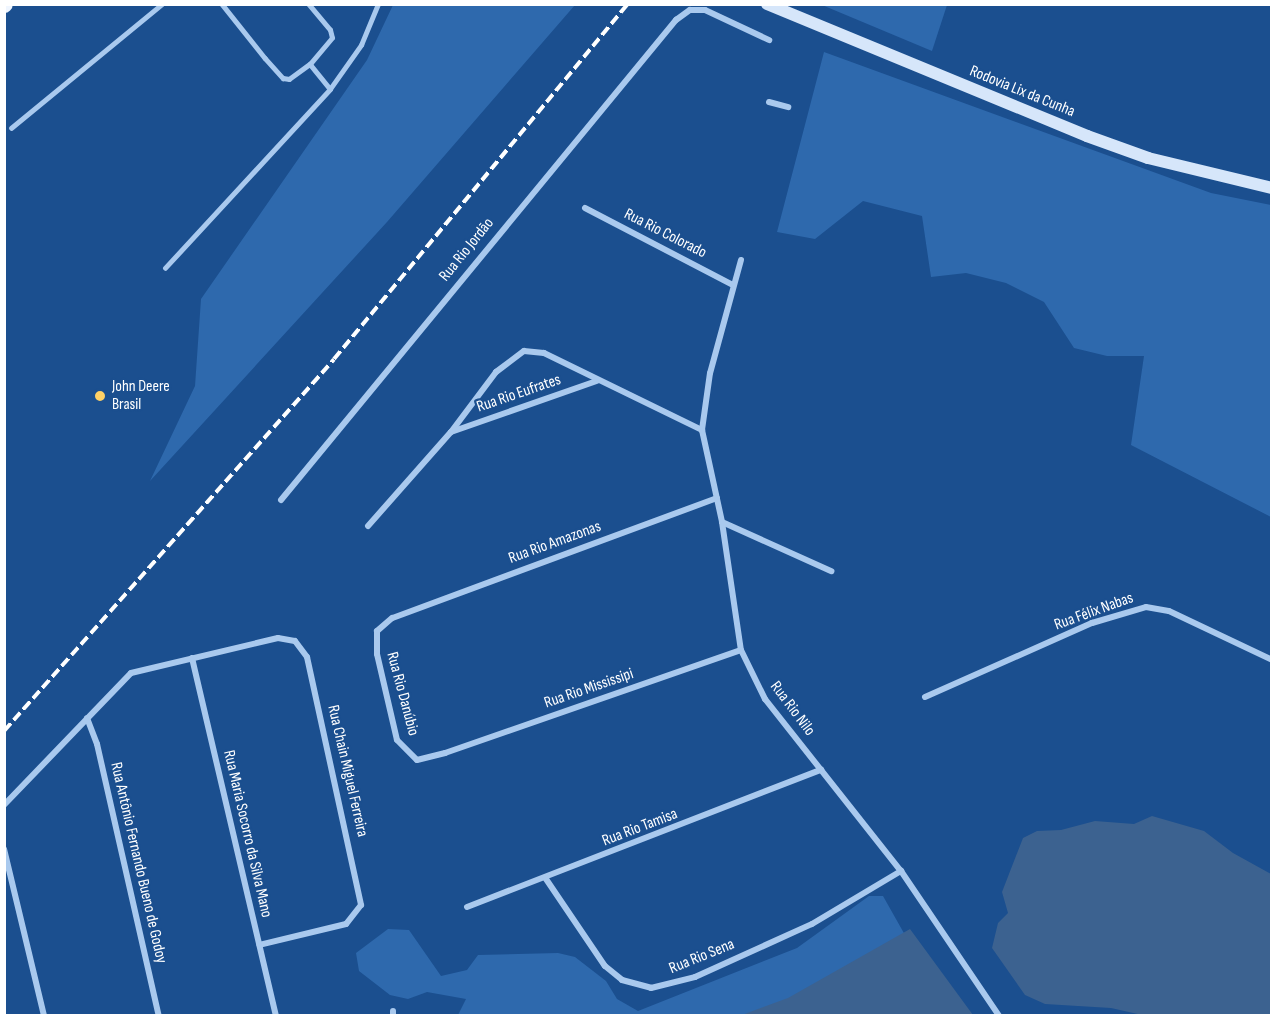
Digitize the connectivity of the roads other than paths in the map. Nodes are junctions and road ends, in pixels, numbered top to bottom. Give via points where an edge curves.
1 (162, 4) edge
2 (222, 4) edge
3 (308, 4) edge
4 (378, 4) edge
5 (767, 4) edge
6 (769, 40) dead end
7 (310, 64) junction
8 (330, 89) junction
9 (769, 102) dead end
10 (788, 108) dead end
11 (11, 128) dead end
12 (1272, 188) edge
13 (585, 208) dead end
14 (741, 260) dead end
15 (165, 268) dead end
16 (733, 285) junction
17 (597, 381) junction
18 (702, 430) junction
19 (451, 432) junction
20 (717, 498) junction
21 (281, 500) dead end
22 (722, 522) junction
23 (368, 526) dead end
24 (831, 571) dead end
25 (403, 613) joint
26 (741, 650) junction
27 (192, 658) junction
28 (1272, 660) edge
29 (925, 697) dead end
30 (87, 718) junction
31 (445, 753) joint
32 (821, 770) junction
33 (4, 804) edge
34 (4, 849) edge
35 (901, 871) junction
36 (546, 879) junction
37 (467, 907) dead end
38 (259, 945) junction
39 (44, 1016) edge
40 (159, 1016) edge
41 (276, 1016) edge
42 (999, 1016) edge

1 - 11 lane
2 - 7 lane via 283,78 293,78
3 - 7 lane via 332,34 330,42
4 - 8 lane via 361,45
5 - 12 main road, Rodovia Lix da Cunha via 1087,136 1148,158
6 - 21 street, Rua Rio Jordão via 705,10 690,10 676,20
7 - 8 lane
8 - 15 lane
9 - 10 street
13 - 16 street, Rua Rio Colorado
14 - 16 street, Rua Rio Nilo
16 - 18 street, Rua Rio Nilo via 710,373
17 - 18 street, Rua Rio Eufrates
17 - 19 street, Rua Rio Eufrates
17 - 19 street, Rua Rio Eufrates via 544,353 524,351 506,361
18 - 20 street, Rua Rio Nilo
19 - 23 street, Rua Rio Eufrates
20 - 22 street, Rua Rio Nilo
20 - 25 street, Rua Rio Amazonas
22 - 24 street
22 - 26 street, Rua Rio Nilo
25 - 31 street, Rua Rio Danúbio via 382,624 376,644 397,740 417,760
26 - 31 street, Rua Rio Mississipi
26 - 32 street, Rua Rio Nilo via 765,699
27 - 30 street via 131,673
27 - 38 street, Rua Maria Socorro da Silva Mano
27 - 38 street, Rua Chain Miguel Ferreira via 278,638 296,641 307,657 361,893 358,911 346,924
28 - 29 street, Rua Félix Nabas via 1169,611 1146,608 1092,623
30 - 33 street
30 - 40 street, Rua Antônio Fernando Bueno de Godoy via 97,744
32 - 35 street, Rua Rio Nilo
32 - 36 street, Rua Rio Tamisa
34 - 39 street
35 - 36 street, Rua Rio Sena via 812,924 694,977 651,988 622,980 605,966
35 - 42 street, Rua Rio Nilo
36 - 37 street, Rua Rio Tamisa
38 - 41 street, Rua Maria Socorro da Silva Mano

